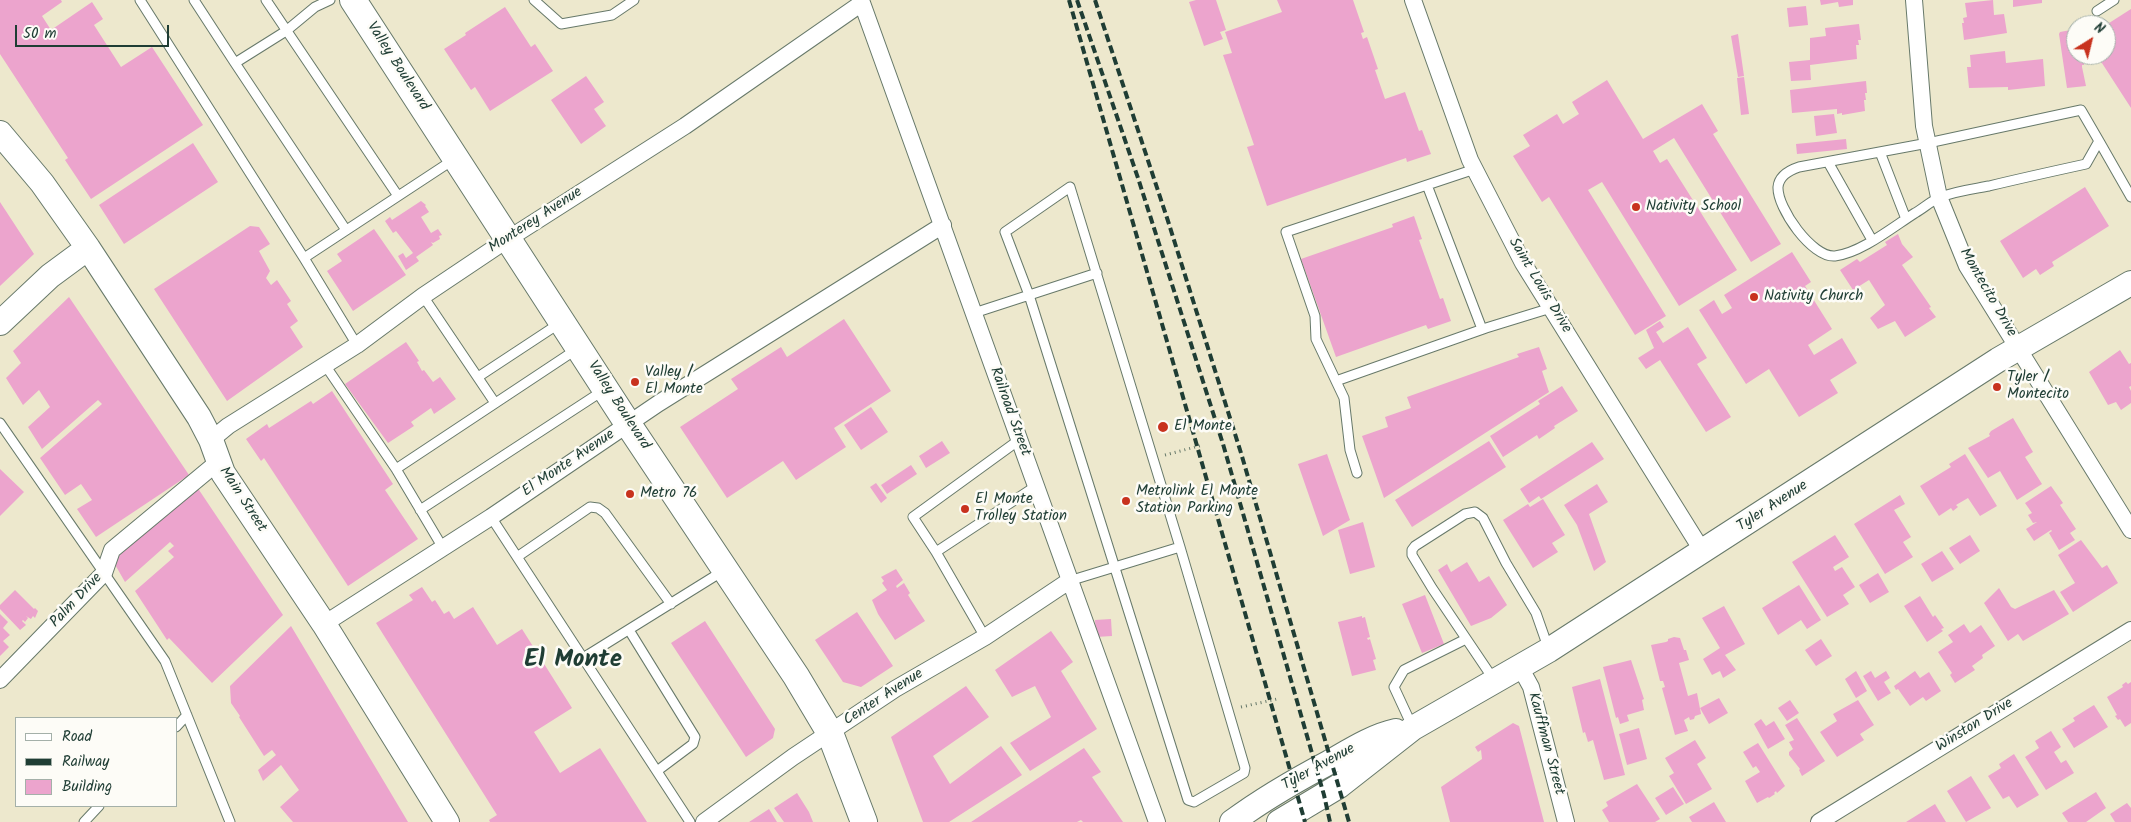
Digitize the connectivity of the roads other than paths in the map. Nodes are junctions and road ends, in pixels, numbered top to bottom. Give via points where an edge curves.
1 (140, 0) edge
2 (194, 0) edge
3 (266, 0) edge
4 (330, 0) edge
5 (353, 0) edge
6 (534, 0) edge
7 (634, 0) edge
8 (1413, 0) edge
9 (1914, 0) edge
10 (2114, 0) edge
11 (862, 3) joint
12 (2096, 11) dead end
13 (286, 31) junction
14 (234, 63) junction
15 (0, 133) edge
16 (2098, 141) junction
17 (1928, 143) junction
18 (1880, 152) junction
19 (456, 158) junction
20 (1828, 162) junction
21 (1474, 169) junction
22 (1427, 185) junction
23 (398, 196) junction
24 (1939, 197) junction
25 (2131, 197) edge
26 (1906, 218) junction
27 (943, 225) junction
28 (346, 230) junction
29 (508, 238) junction
30 (1872, 240) junction
31 (88, 248) junction
32 (304, 258) junction
33 (1098, 273) junction
34 (2131, 283) edge
35 (1029, 295) junction
36 (423, 296) junction
37 (1551, 308) junction
38 (974, 313) junction
39 (0, 322) edge
40 (563, 322) junction
41 (1482, 329) junction
42 (357, 345) junction
43 (579, 348) junction
44 (2020, 348) junction
45 (325, 365) junction
46 (478, 377) junction
47 (1336, 381) junction
48 (606, 388) junction
49 (495, 403) junction
50 (0, 423) edge
51 (628, 424) junction
52 (211, 440) junction
53 (1019, 440) junction
54 (218, 462) junction
55 (396, 469) junction
56 (1357, 474) dead end
57 (1036, 486) junction
58 (420, 510) junction
59 (491, 517) junction
60 (2131, 530) edge
61 (1180, 547) junction
62 (444, 548) junction
63 (936, 552) junction
64 (1703, 552) junction
65 (517, 557) junction
66 (1116, 567) junction
67 (726, 570) junction
68 (104, 573) junction
69 (1070, 581) junction
70 (671, 604) junction
71 (324, 624) junction
72 (629, 630) junction
73 (2131, 630) edge
74 (985, 637) junction
75 (1466, 639) junction
76 (1549, 650) junction
77 (583, 658) junction
78 (1520, 667) junction
79 (0, 680) edge
80 (1495, 682) junction
81 (187, 715) junction
82 (178, 724) edge
83 (1413, 728) junction
84 (830, 733) junction
85 (657, 771) junction
86 (98, 807) edge
87 (84, 822) edge
88 (230, 822) edge
89 (447, 822) edge
90 (690, 822) edge
91 (704, 822) edge
92 (864, 822) edge
93 (1156, 822) edge
94 (1232, 822) edge
95 (1279, 822) edge
96 (1566, 822) edge
97 (1819, 822) edge

1 - 32 lane
2 - 14 lane
3 - 13 lane
4 - 13 lane via 315,7
5 - 19 main road, Valley Boulevard
6 - 7 lane via 561,24 612,15
8 - 21 street, Saint Louis Drive
9 - 17 street, Montecito Drive
10 - 12 lane
11 - 27 street, Railroad Street
11 - 29 street, Monterey Avenue via 685,126
13 - 14 lane
13 - 23 lane
14 - 28 lane
15 - 31 main road, Main Street via 42,183
16 - 17 lane via 2081,110
16 - 24 lane via 2086,164
16 - 25 lane
17 - 18 lane
17 - 24 street, Montecito Drive
18 - 20 lane
18 - 26 lane
19 - 23 lane
19 - 29 main road, Valley Boulevard
20 - 30 lane
20 - 30 lane via 1790,170 1782,177 1778,187 1789,215 1800,234 1822,254 1848,253
21 - 22 lane
21 - 37 street, Saint Louis Drive via 1523,263
22 - 41 lane
22 - 47 lane via 1286,232 1315,316 1316,339
23 - 28 lane
24 - 26 lane
24 - 44 street, Montecito Drive via 1968,266
26 - 30 lane
27 - 38 street, Railroad Street
27 - 51 street, El Monte Avenue
28 - 32 lane
29 - 36 street, Monterey Avenue
29 - 40 main road, Valley Boulevard
31 - 39 main road via 50,276
31 - 52 main road, Main Street
32 - 42 lane
33 - 35 lane
33 - 35 lane via 1070,187 1006,232
33 - 61 lane
34 - 44 main road, Tyler Avenue
35 - 38 lane
35 - 66 lane
36 - 42 street, Monterey Avenue
36 - 46 lane
37 - 41 lane
37 - 64 street, Saint Louis Drive
38 - 53 street, Railroad Street
40 - 43 main road, Valley Boulevard
40 - 46 lane
41 - 47 lane
42 - 45 street, Monterey Avenue
43 - 48 main road, Valley Boulevard
43 - 49 lane
44 - 60 street, Montecito Drive
44 - 64 main road, Tyler Avenue
45 - 52 street, Monterey Avenue
45 - 55 lane
46 - 49 lane
47 - 56 lane via 1344,398 1350,450
48 - 51 main road, Valley Boulevard
48 - 58 lane
49 - 55 lane
50 - 68 lane
51 - 59 street, El Monte Avenue
51 - 67 main road, Valley Boulevard
52 - 54 main road, Main Street
53 - 57 street, Railroad Street
53 - 63 lane via 913,517
54 - 68 street, Palm Drive via 112,550
54 - 71 main road, Main Street
55 - 58 lane
57 - 63 lane
57 - 69 street, Railroad Street
58 - 62 lane
59 - 62 street, El Monte Avenue
59 - 65 lane
61 - 66 lane
61 - 66 lane via 1245,768 1244,773 1194,802 1188,800
62 - 71 street, El Monte Avenue
63 - 74 lane
64 - 76 main road, Tyler Avenue
65 - 70 lane via 590,507 598,508 605,513
65 - 77 lane
66 - 69 lane
67 - 70 lane
67 - 84 main road, Valley Boulevard
68 - 79 street, Palm Drive
68 - 81 lane via 165,661
69 - 74 street, Center Avenue
69 - 93 street, Railroad Street
70 - 72 lane
71 - 89 main road, Main Street
72 - 77 lane
72 - 85 lane via 695,737 693,744
73 - 97 street, Winston Drive
74 - 84 street, Center Avenue via 895,689
75 - 76 lane via 1432,588 1412,550 1464,514 1476,512 1483,518 1536,613
75 - 80 lane
75 - 83 lane via 1404,670 1394,687
76 - 78 main road, Tyler Avenue
77 - 85 lane
78 - 80 main road, Tyler Avenue
78 - 96 street, Kauffman Street via 1531,687
80 - 83 main road, Tyler Avenue
81 - 82 lane
81 - 88 lane
83 - 94 main road, Tyler Avenue via 1388,733 1345,753
83 - 95 main road, Tyler Avenue via 1339,786
84 - 91 street, Center Avenue
84 - 92 main road, Valley Boulevard
85 - 90 lane
86 - 87 lane

